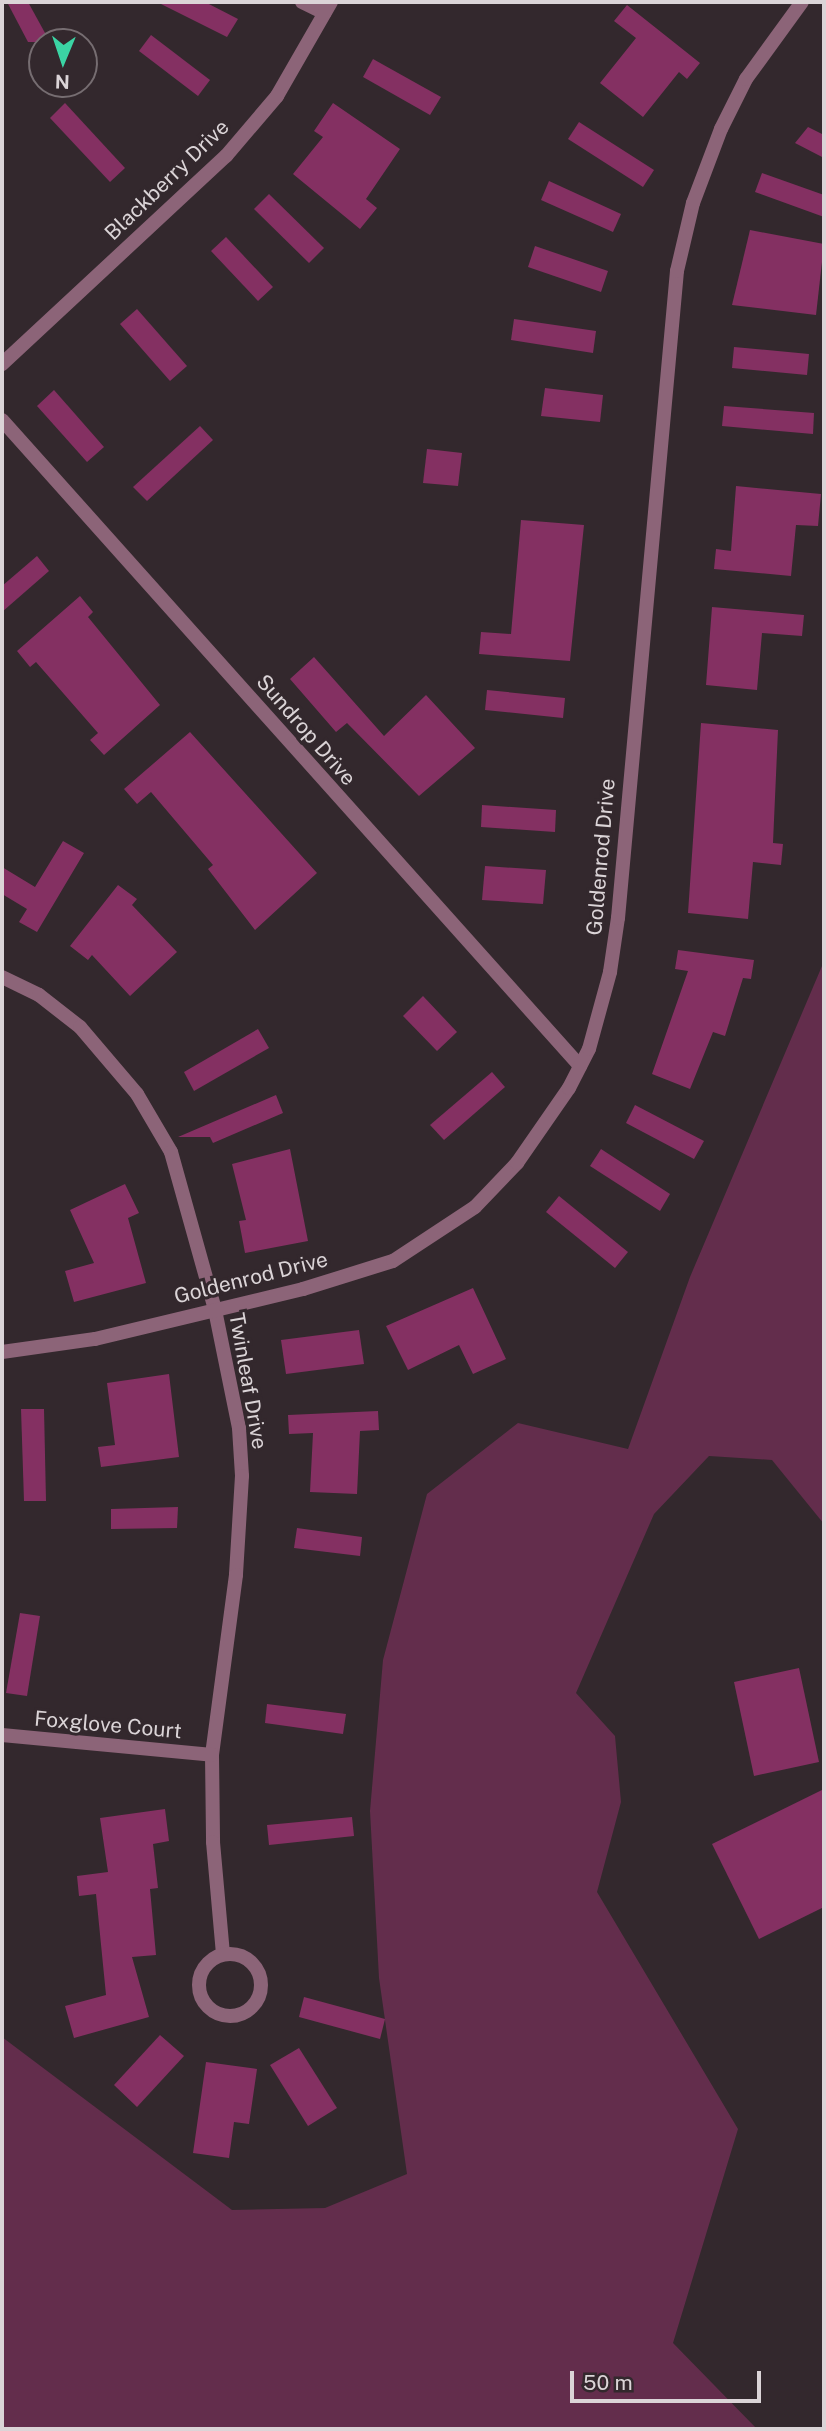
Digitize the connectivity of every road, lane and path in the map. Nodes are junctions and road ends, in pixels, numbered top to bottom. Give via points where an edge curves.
1 (302, 2) edge
2 (802, 2) edge
3 (328, 7) edge
4 (2, 364) edge
5 (2, 420) edge
6 (2, 977) edge
7 (580, 1066) junction
8 (215, 1310) junction
9 (2, 1352) edge
10 (2, 1735) edge
11 (212, 1755) junction
12 (223, 1954) junction

1 - 3 street
2 - 7 street, Goldenrod Drive via 746,79 721,129 693,203 677,271 618,918 610,972
3 - 4 street, Blackberry Drive via 277,96 226,156
5 - 7 street, Sundrop Drive
6 - 8 street, Twinleaf Drive via 39,995 80,1027 137,1094 171,1152
7 - 8 street, Goldenrod Drive via 517,1163 475,1207 433,1239 393,1261
8 - 9 street, Goldenrod Drive via 95,1339
8 - 11 street, Twinleaf Drive via 239,1428 243,1476 236,1574
10 - 11 street, Foxglove Court
11 - 12 street, Twinleaf Drive via 213,1842
12 - 12 street via 244,1957 261,1982 256,2002 230,2016 211,2009 200,1993 201,1973

